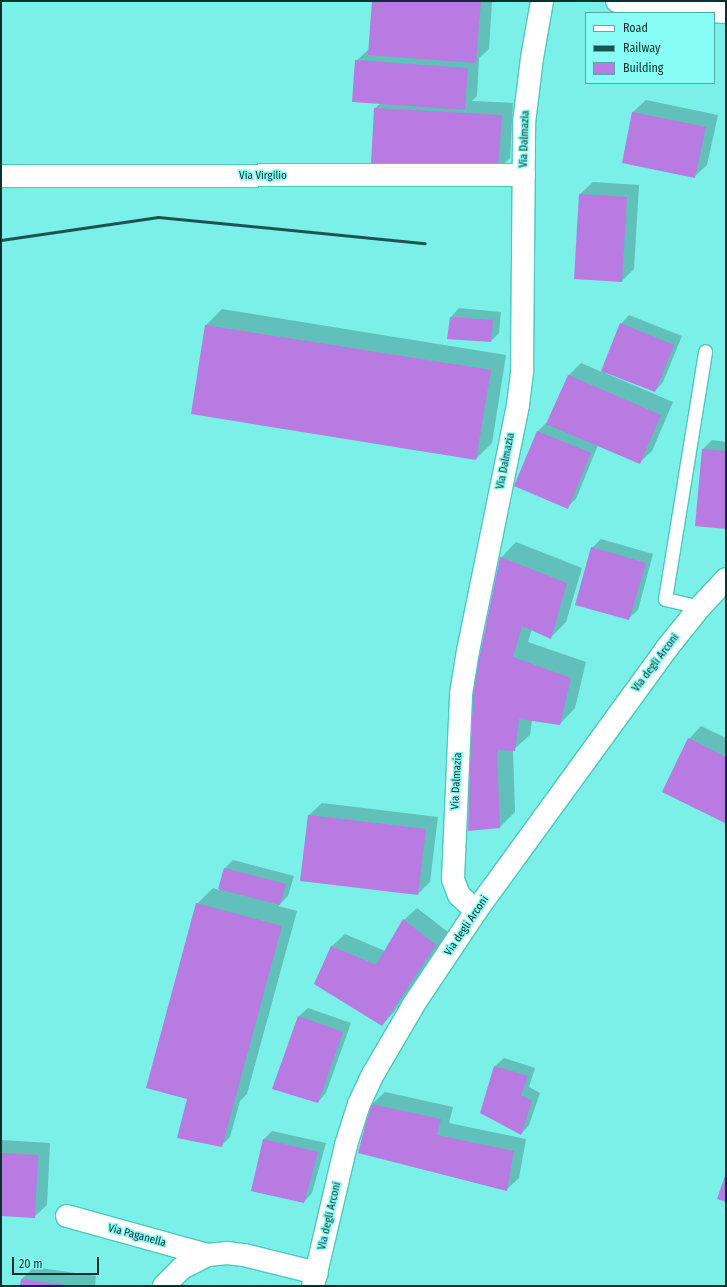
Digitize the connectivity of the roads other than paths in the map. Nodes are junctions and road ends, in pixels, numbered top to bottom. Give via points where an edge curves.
1 (542, 1) edge
2 (617, 1) edge
3 (726, 12) edge
4 (524, 175) junction
5 (1, 176) edge
6 (705, 351) dead end
7 (726, 579) edge
8 (700, 607) junction
9 (476, 911) junction
10 (66, 1216) dead end
11 (208, 1255) junction
12 (315, 1279) edge
13 (164, 1286) edge

1 - 4 street, Via Dalmazia via 524,123
2 - 3 street
4 - 5 street, Via Virgilio
4 - 9 street, Via Dalmazia via 523,338 519,398 461,694 453,879 459,895
6 - 8 lane via 665,599
7 - 8 street, Via degli Arconi
8 - 9 street, Via degli Arconi via 667,648
9 - 12 street, Via degli Arconi via 414,1004 372,1076 359,1104 346,1145
10 - 11 street, Via Paganella
11 - 12 street, Via Paganella via 244,1255
11 - 13 street, Via Paganella via 182,1268

